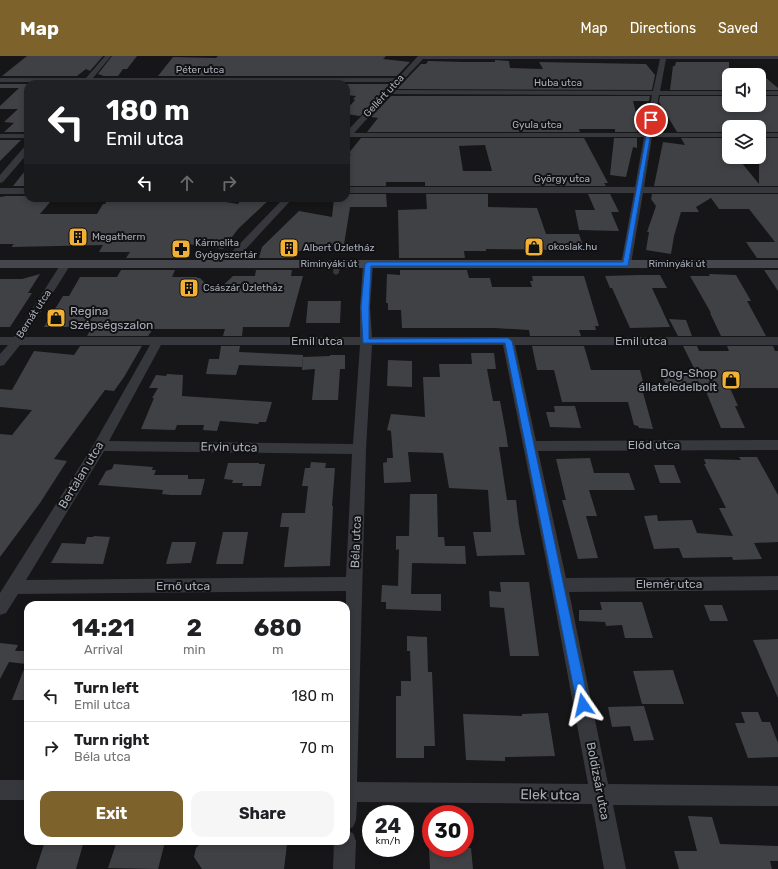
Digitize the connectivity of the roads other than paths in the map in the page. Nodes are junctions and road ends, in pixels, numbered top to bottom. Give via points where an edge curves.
1 (108, 56) edge
2 (421, 57) edge
3 (664, 57) edge
4 (778, 57) edge
5 (0, 80) edge
6 (88, 80) edge
7 (399, 80) junction
8 (24, 81) edge
9 (350, 81) edge
10 (387, 92) junction
11 (656, 93) junction
12 (722, 93) edge
13 (766, 93) edge
14 (778, 93) edge
15 (350, 132) edge
16 (648, 135) junction
17 (722, 135) edge
18 (766, 135) edge
19 (778, 135) edge
20 (0, 136) edge
21 (24, 136) edge
22 (350, 136) edge
23 (24, 153) edge
24 (0, 180) edge
25 (350, 190) edge
26 (638, 190) junction
27 (778, 190) edge
28 (0, 191) edge
29 (24, 191) edge
30 (285, 202) edge
31 (0, 264) edge
32 (66, 264) junction
33 (226, 264) junction
34 (368, 264) junction
35 (626, 264) junction
36 (778, 264) edge
37 (18, 340) junction
38 (158, 340) junction
39 (0, 341) edge
40 (366, 341) junction
41 (508, 341) junction
42 (778, 342) edge
43 (0, 362) edge
44 (778, 445) edge
45 (100, 446) junction
46 (529, 446) junction
47 (359, 449) junction
48 (778, 583) edge
49 (354, 584) junction
50 (559, 585) junction
51 (13, 587) junction
52 (0, 608) edge
53 (350, 703) edge
54 (0, 790) edge
55 (24, 790) edge
56 (350, 792) edge
57 (602, 795) junction
58 (778, 796) edge
59 (345, 845) edge
60 (344, 869) edge
61 (615, 869) edge

1 - 6 street
2 - 3 street
2 - 7 street, Gellért utca
3 - 4 street
3 - 11 street
5 - 8 street, Péter utca
7 - 9 street, Péter utca
7 - 10 street, Gellért utca
10 - 11 street, Huba utca
10 - 15 street, Gellért utca
11 - 12 street, Huba utca
11 - 16 street
13 - 14 street
16 - 17 street, Gyula utca
16 - 22 street, Gyula utca
16 - 26 street
18 - 19 street
20 - 21 street
23 - 24 street
25 - 26 street, György utca
26 - 27 street, György utca
26 - 35 street
28 - 29 street
30 - 33 street
31 - 32 main road, Riminyáki út
32 - 33 main road, Riminyáki út
32 - 37 street, Bernát utca
33 - 34 main road, Riminyáki út via 337,268
34 - 35 main road, Riminyáki út
34 - 40 street, Béla utca
35 - 36 main road, Riminyáki út
37 - 38 street, Emil utca
37 - 39 street, Emil utca
37 - 43 street, Bernát utca
38 - 40 street, Emil utca
38 - 45 street, Bertalan utca
40 - 41 street, Emil utca
40 - 47 street, Béla utca
41 - 42 street, Emil utca
41 - 46 street, Boldizsár utca
44 - 46 street, Előd utca
45 - 47 street, Ervin utca
45 - 51 street, Bertalan utca
46 - 50 street, Boldizsár utca
47 - 49 street, Béla utca
48 - 50 street, Elemér utca
49 - 51 street, Ernő utca
49 - 53 street, Béla utca
50 - 57 street, Boldizsár utca
51 - 52 street, Bertalan utca
54 - 55 street
56 - 57 street, Elek utca
57 - 58 street, Elek utca
57 - 61 street, Boldizsár utca
59 - 60 street

